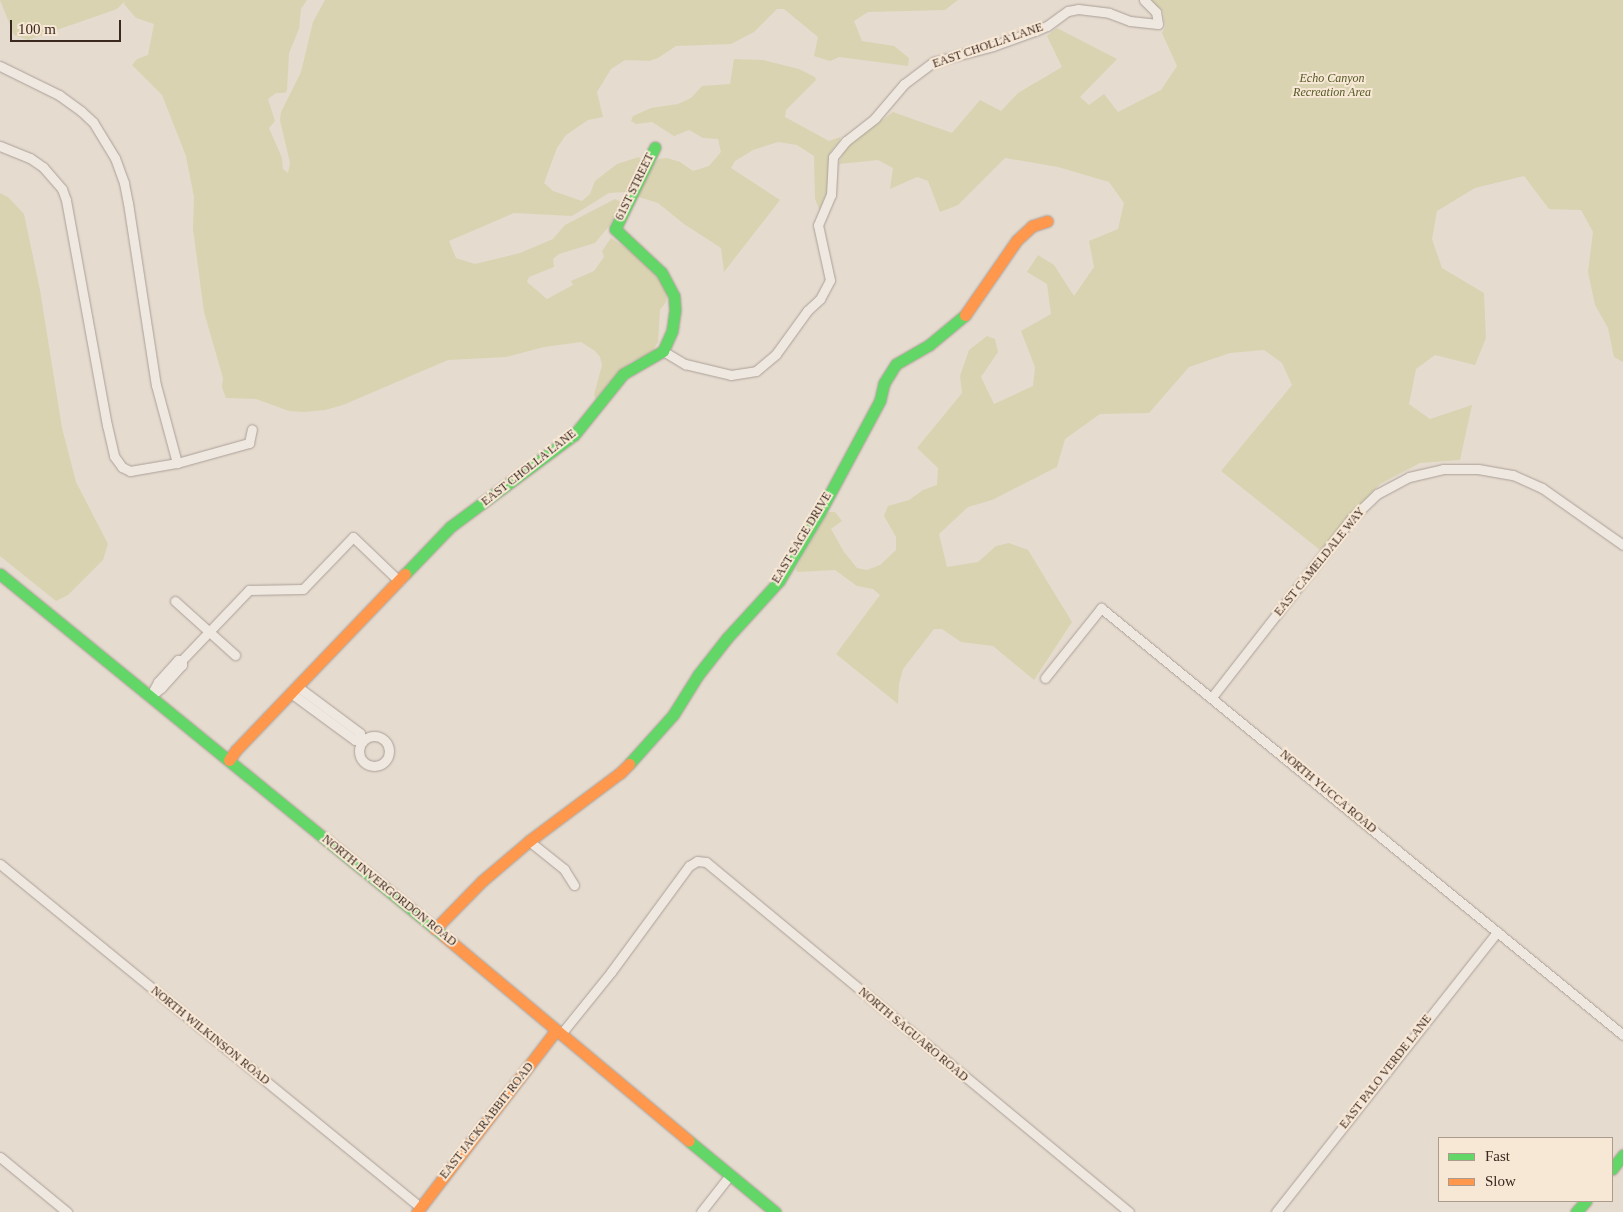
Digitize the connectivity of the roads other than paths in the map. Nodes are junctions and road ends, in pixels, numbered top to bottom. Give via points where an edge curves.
1 (1144, 0) edge
2 (0, 66) edge
3 (0, 146) edge
4 (655, 147) dead end
5 (1047, 221) dead end
6 (663, 350) junction
7 (252, 429) dead end
8 (177, 464) junction
9 (1623, 544) edge
10 (0, 574) edge
11 (399, 581) junction
12 (175, 601) dead end
13 (209, 632) junction
14 (234, 655) dead end
15 (1045, 678) dead end
16 (294, 690) junction
17 (151, 696) junction
18 (1212, 697) junction
19 (362, 742) dead end
20 (229, 760) junction
21 (529, 841) junction
22 (697, 861) joint
23 (0, 864) edge
24 (574, 885) dead end
25 (435, 929) junction
26 (1497, 932) junction
27 (559, 1032) junction
28 (1623, 1036) edge
29 (1623, 1145) edge
30 (1623, 1155) edge
31 (0, 1157) edge
32 (1613, 1157) edge
33 (1613, 1168) edge
34 (730, 1175) junction
35 (1577, 1202) edge
36 (1585, 1202) edge
37 (418, 1210) edge
38 (67, 1212) edge
39 (701, 1212) edge
40 (775, 1212) edge
41 (1129, 1212) edge
42 (1276, 1212) edge
43 (1568, 1212) edge
44 (1576, 1212) edge

1 - 6 street, EAST CHOLLA LANE via 1156,12 1158,24 1078,9 1068,11 1047,26 994,46 933,62 904,84 875,118 846,141 833,157 830,195 818,225 830,280 820,299 807,311 776,354 756,371 730,375 685,364
2 - 8 street via 59,95 81,111 93,122 115,158 127,196 156,385
3 - 8 street via 43,167 62,189 114,456 130,471
4 - 6 street, 61ST STREET via 615,229 662,272 674,296 672,331
5 - 21 street, EAST SAGE DRIVE via 1032,226 1017,240 972,308 956,324 896,364 819,514 779,581 698,675 673,715 614,778
6 - 11 street, EAST CHOLLA LANE via 623,374 574,435 450,527
7 - 8 street via 249,444
9 - 18 street, EAST CAMELDALE WAY via 1542,488 1513,475 1478,469 1443,469 1409,477 1377,494 1352,518
10 - 17 street, NORTH INVERGORDON ROAD
11 - 13 street via 353,537 303,589 249,590
11 - 16 street, EAST CHOLLA LANE
12 - 13 street
13 - 14 street
13 - 17 street via 156,684
15 - 18 street, NORTH YUCCA ROAD via 1101,608
16 - 19 street via 360,734
16 - 20 street, EAST CHOLLA LANE
17 - 20 street, NORTH INVERGORDON ROAD
18 - 26 street, NORTH YUCCA ROAD
20 - 25 street, NORTH INVERGORDON ROAD
21 - 24 street via 564,869
21 - 25 street, EAST SAGE DRIVE via 482,881
22 - 27 street, EAST JACKRABBIT ROAD via 689,866 611,972
22 - 41 street, NORTH SAGUARO ROAD via 706,862
23 - 37 street, NORTH WILKINSON ROAD
25 - 27 street, NORTH INVERGORDON ROAD
26 - 28 street, NORTH YUCCA ROAD
26 - 42 street, EAST PALO VERDE LANE
27 - 34 street, NORTH INVERGORDON ROAD
27 - 37 street, EAST JACKRABBIT ROAD
29 - 32 street
30 - 33 street
31 - 38 street
34 - 39 street
34 - 40 street, NORTH INVERGORDON ROAD
35 - 43 street
36 - 44 street

